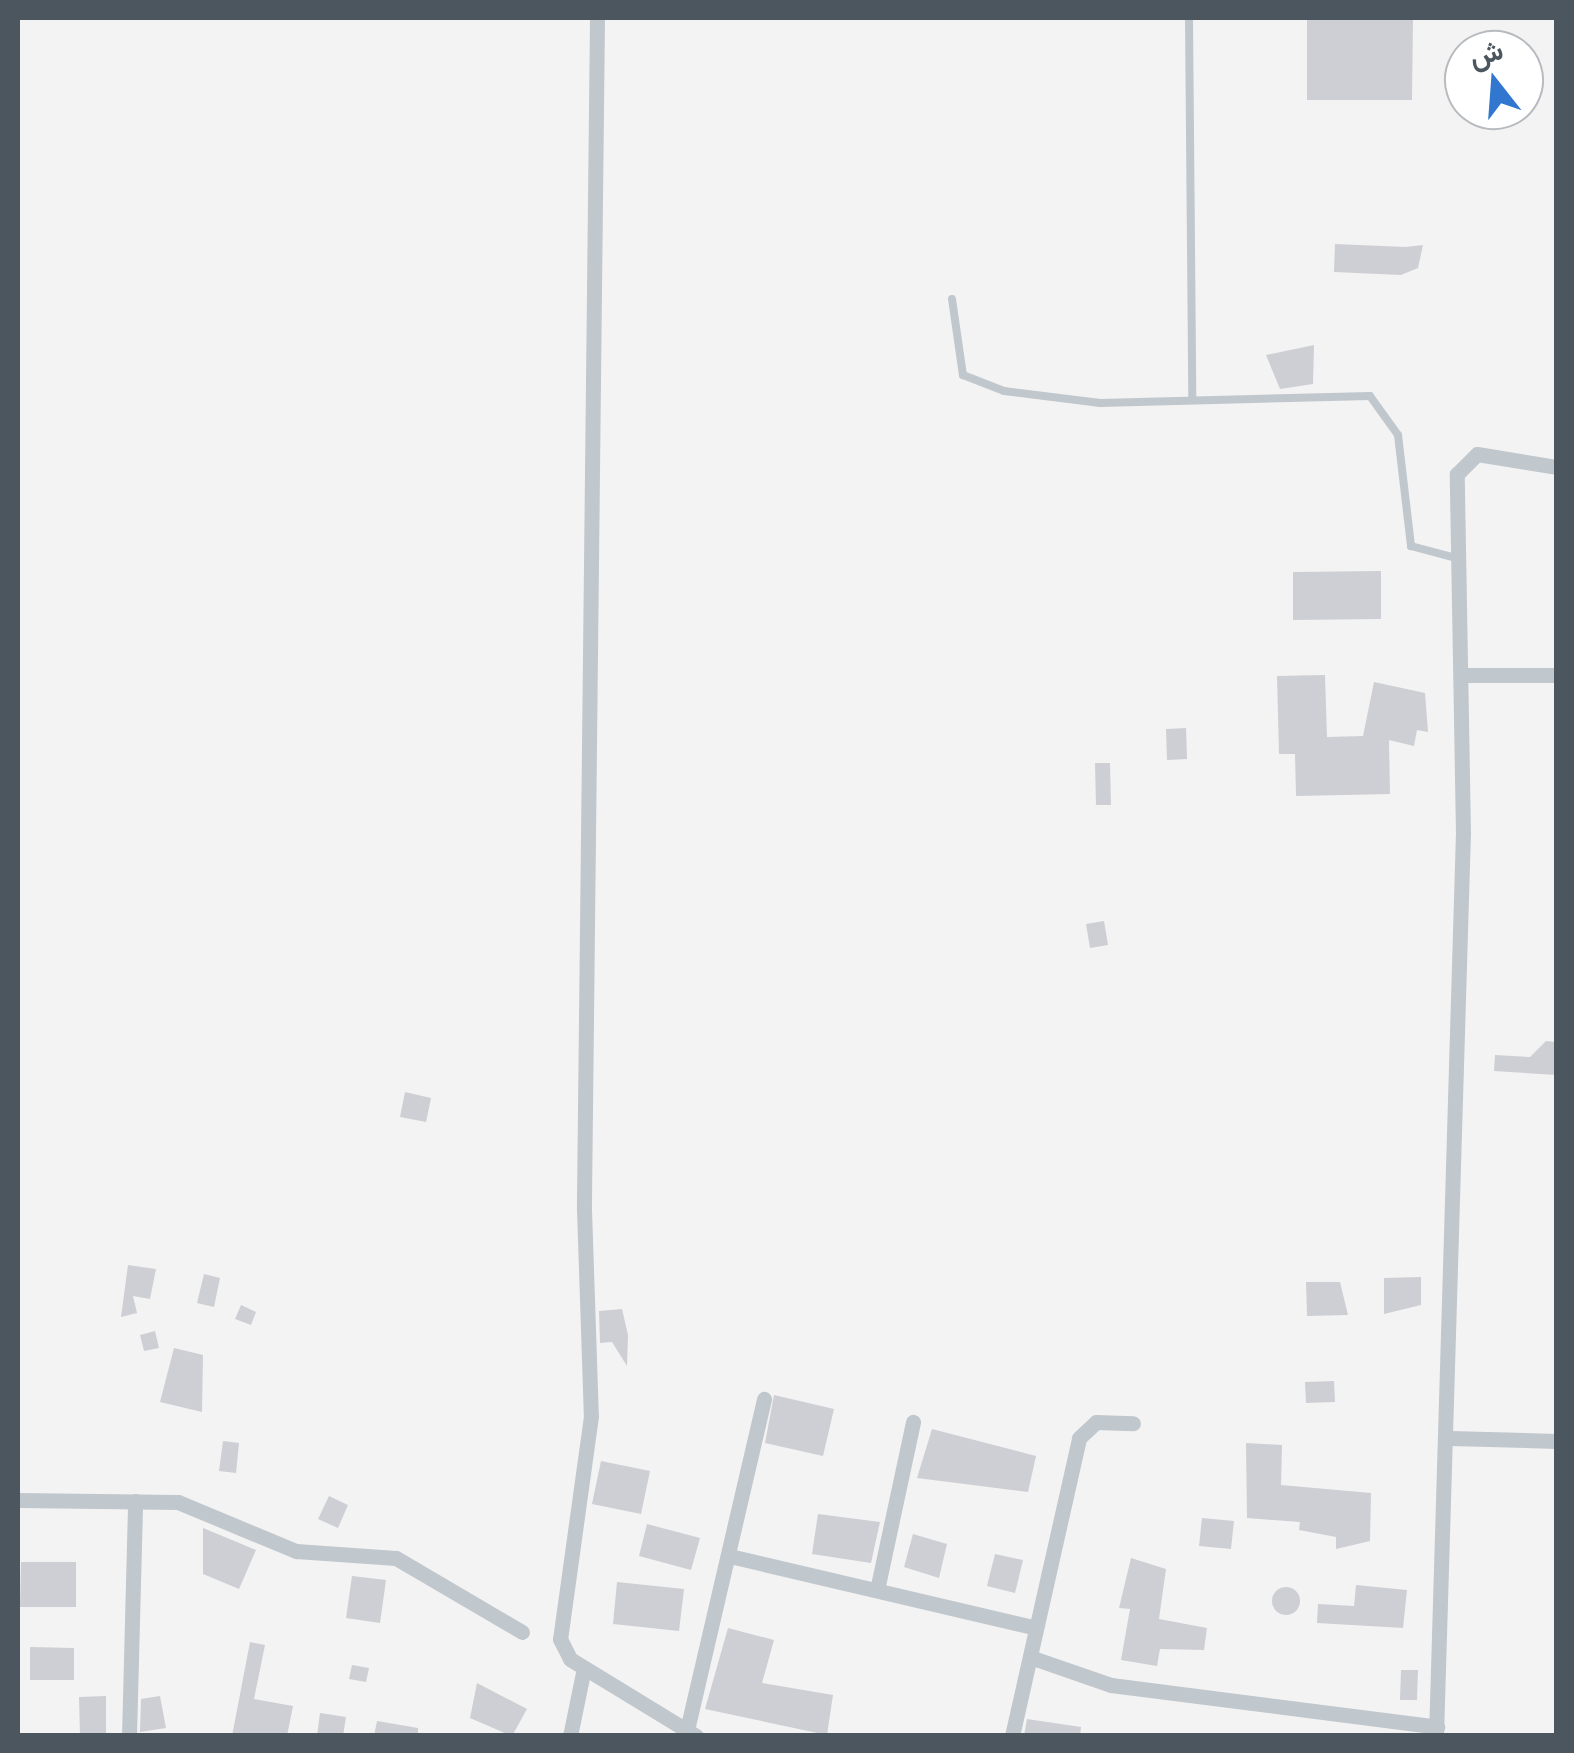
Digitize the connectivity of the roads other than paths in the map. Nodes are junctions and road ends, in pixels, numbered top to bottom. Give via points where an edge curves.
1 (598, 18) edge
2 (1189, 18) edge
3 (952, 299) dead end
4 (1192, 398) junction
5 (1556, 467) edge
6 (1460, 559) junction
7 (1461, 676) junction
8 (1556, 676) edge
9 (764, 1399) dead end
10 (913, 1422) dead end
11 (1133, 1423) dead end
12 (1450, 1438) junction
13 (1556, 1441) edge
14 (18, 1500) edge
15 (135, 1501) junction
16 (734, 1557) junction
17 (877, 1590) junction
18 (1036, 1628) junction
19 (522, 1632) dead end
20 (1030, 1657) junction
21 (584, 1668) junction
22 (1436, 1731) edge
23 (691, 1733) edge
24 (129, 1736) edge
25 (570, 1736) edge
26 (1012, 1736) edge

1 - 21 street via 584,1209 590,1416 560,1638
2 - 4 lane
3 - 4 lane via 961,371 974,383 1066,402
4 - 6 lane via 1378,401 1398,435 1411,546
5 - 6 street via 1477,454 1464,462
6 - 7 street
7 - 8 street
7 - 12 street
9 - 16 street
10 - 17 street
11 - 18 street via 1096,1422 1080,1433
12 - 13 street
12 - 22 street
14 - 15 street
15 - 19 street via 184,1503 318,1556 396,1558
15 - 24 street
16 - 17 street
16 - 23 street
17 - 18 street
18 - 20 street
20 - 22 street via 1102,1683
20 - 26 street
21 - 23 street
21 - 25 street

